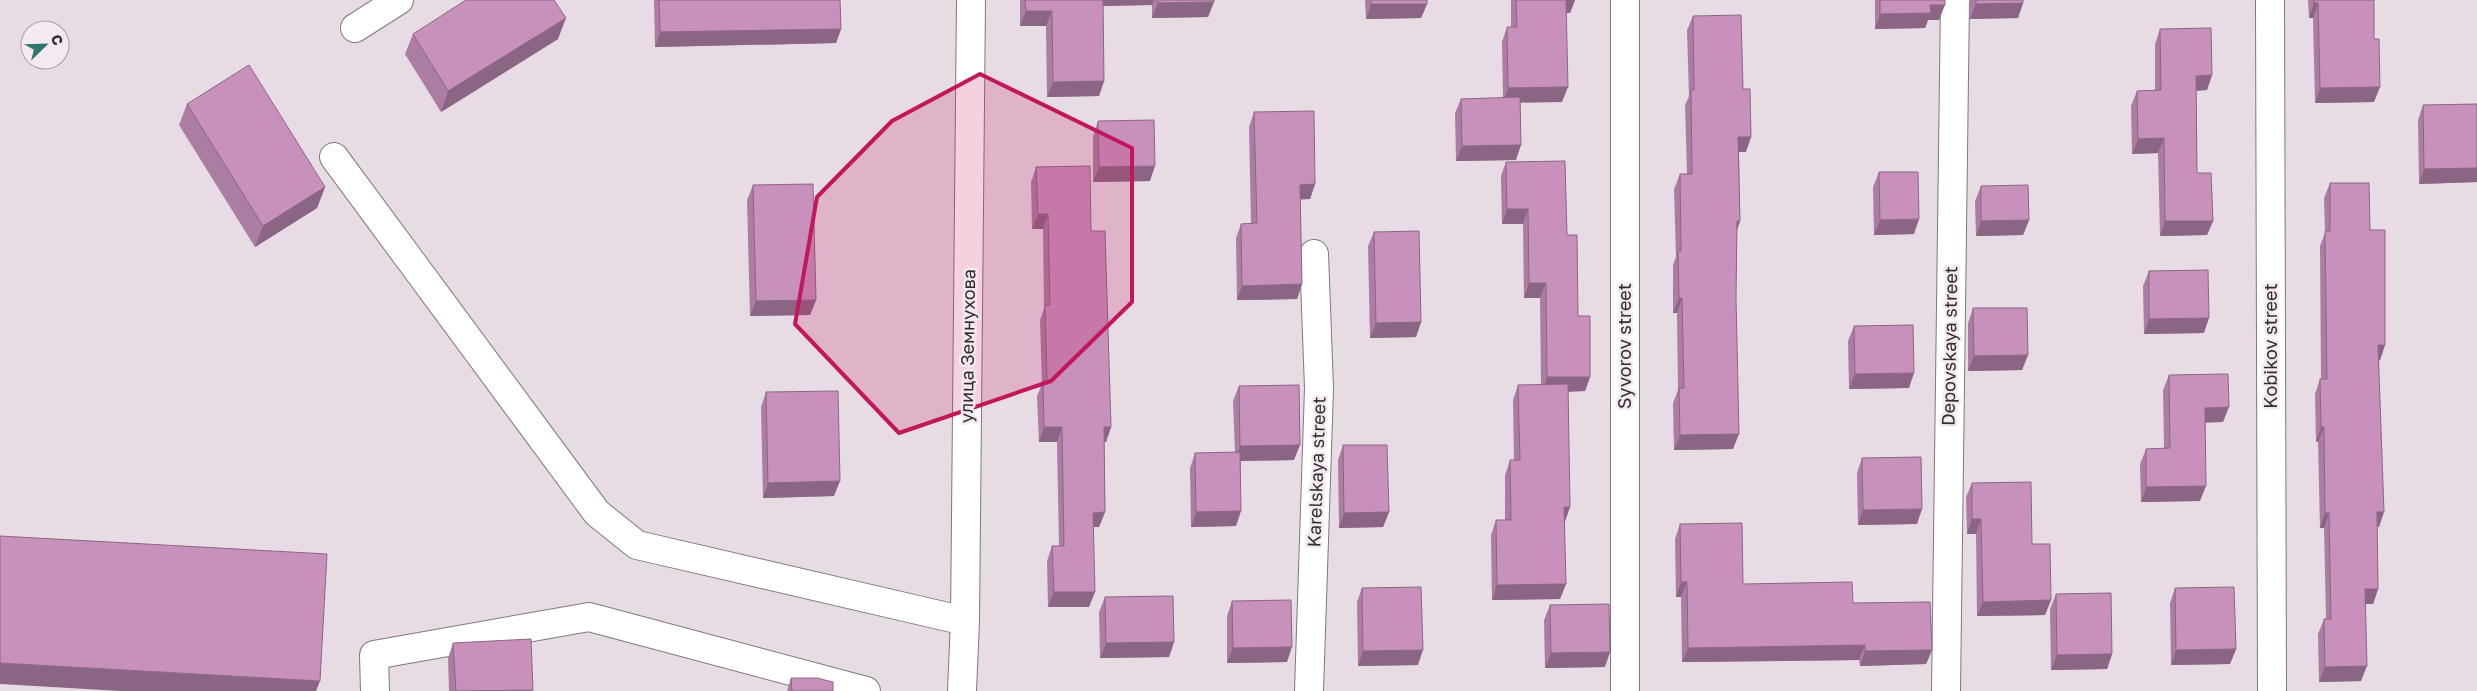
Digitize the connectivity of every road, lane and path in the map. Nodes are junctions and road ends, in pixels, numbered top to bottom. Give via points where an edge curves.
1 (400, 0) edge
2 (971, 0) edge
3 (1625, 0) edge
4 (1954, 0) edge
5 (2270, 0) edge
6 (355, 28) dead end
7 (334, 157) dead end
8 (1314, 254) dead end
9 (965, 621) junction
10 (375, 691) edge
11 (866, 691) edge
12 (962, 691) edge
13 (1309, 691) edge
14 (1625, 691) edge
15 (1946, 691) edge
16 (2272, 691) edge

1 - 6 street
2 - 9 street, улица Земнухова
3 - 14 street, Syvorov street
4 - 15 street, Depovskaya street
5 - 16 street, Kobikov street
7 - 9 street via 597,513 638,545
8 - 13 street, Karelskaya street via 1320,388
9 - 12 street, улица Земнухова
10 - 11 street via 374,655 589,617

